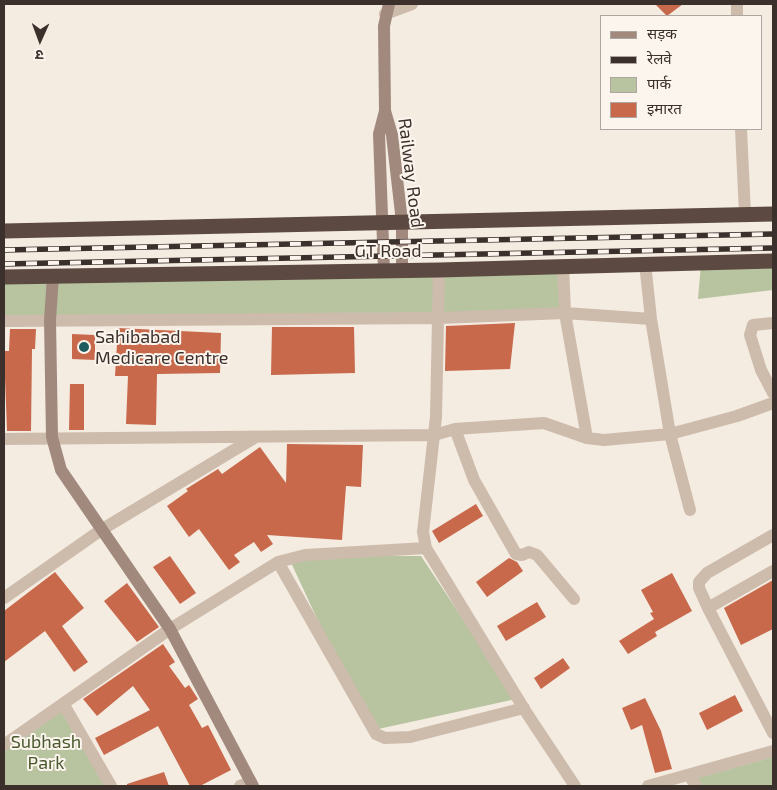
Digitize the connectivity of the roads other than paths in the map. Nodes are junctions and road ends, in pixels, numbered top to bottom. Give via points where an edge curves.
1 (412, 4) edge
2 (387, 9) edge
3 (385, 111) junction
4 (742, 130) edge
5 (745, 214) junction
6 (773, 214) edge
7 (384, 222) junction
8 (402, 222) junction
9 (4, 231) edge
10 (773, 261) edge
11 (645, 263) junction
12 (563, 265) junction
13 (384, 270) junction
14 (402, 270) junction
15 (439, 270) junction
16 (53, 276) junction
17 (4, 277) edge
18 (565, 313) junction
19 (439, 318) junction
20 (651, 319) junction
21 (50, 320) junction
22 (4, 321) edge
23 (773, 323) edge
24 (773, 393) edge
25 (773, 403) edge
26 (455, 429) junction
27 (670, 434) junction
28 (434, 435) junction
29 (52, 437) junction
30 (255, 438) junction
31 (587, 438) junction
32 (4, 439) edge
33 (690, 510) dead end
34 (101, 530) junction
35 (773, 535) edge
36 (426, 548) junction
37 (278, 562) junction
38 (773, 571) edge
39 (4, 598) edge
40 (574, 599) dead end
41 (708, 608) junction
42 (170, 629) junction
43 (64, 704) junction
44 (524, 708) junction
45 (773, 733) edge
46 (4, 745) edge
47 (773, 751) edge
48 (689, 775) junction
49 (248, 785) edge
50 (111, 786) edge
51 (575, 786) edge
52 (648, 786) edge
53 (696, 786) edge

1 - 2 street
2 - 3 street, Railway Road
3 - 7 street, Railway Road via 379,134
3 - 8 street, Railway Road via 392,135
4 - 5 street
5 - 6 highway, GT Road
5 - 8 highway, GT Road
7 - 8 highway, GT Road
7 - 9 highway, GT Road
7 - 13 street, Railway Road
8 - 14 street, Railway Road
10 - 11 highway, GT Road
11 - 12 highway, GT Road
11 - 20 street
12 - 15 highway, GT Road
12 - 18 street
13 - 14 highway, GT Road
13 - 16 highway, GT Road
14 - 15 highway, GT Road
15 - 19 street
16 - 17 highway, GT Road
16 - 21 street
18 - 19 street
18 - 20 street
18 - 31 street
19 - 21 street
19 - 28 street
20 - 27 street
21 - 22 street
21 - 29 street
23 - 24 street via 753,324 750,335 760,370
25 - 27 street
26 - 28 street
26 - 31 street via 544,423
26 - 40 street via 474,480 516,554 532,552
27 - 31 street via 604,440
27 - 33 street
28 - 30 street
28 - 36 street via 423,532
29 - 30 street
29 - 32 street
29 - 34 street via 61,470
30 - 34 street
34 - 39 street
34 - 42 street
35 - 41 street via 702,577 699,588
36 - 37 street via 306,555
36 - 44 street
37 - 42 street
37 - 44 street via 376,734 385,738 410,737
38 - 41 street
41 - 45 street
42 - 43 street
42 - 49 street
43 - 46 street
43 - 50 street
44 - 51 street
47 - 48 street
48 - 52 street
48 - 53 street

